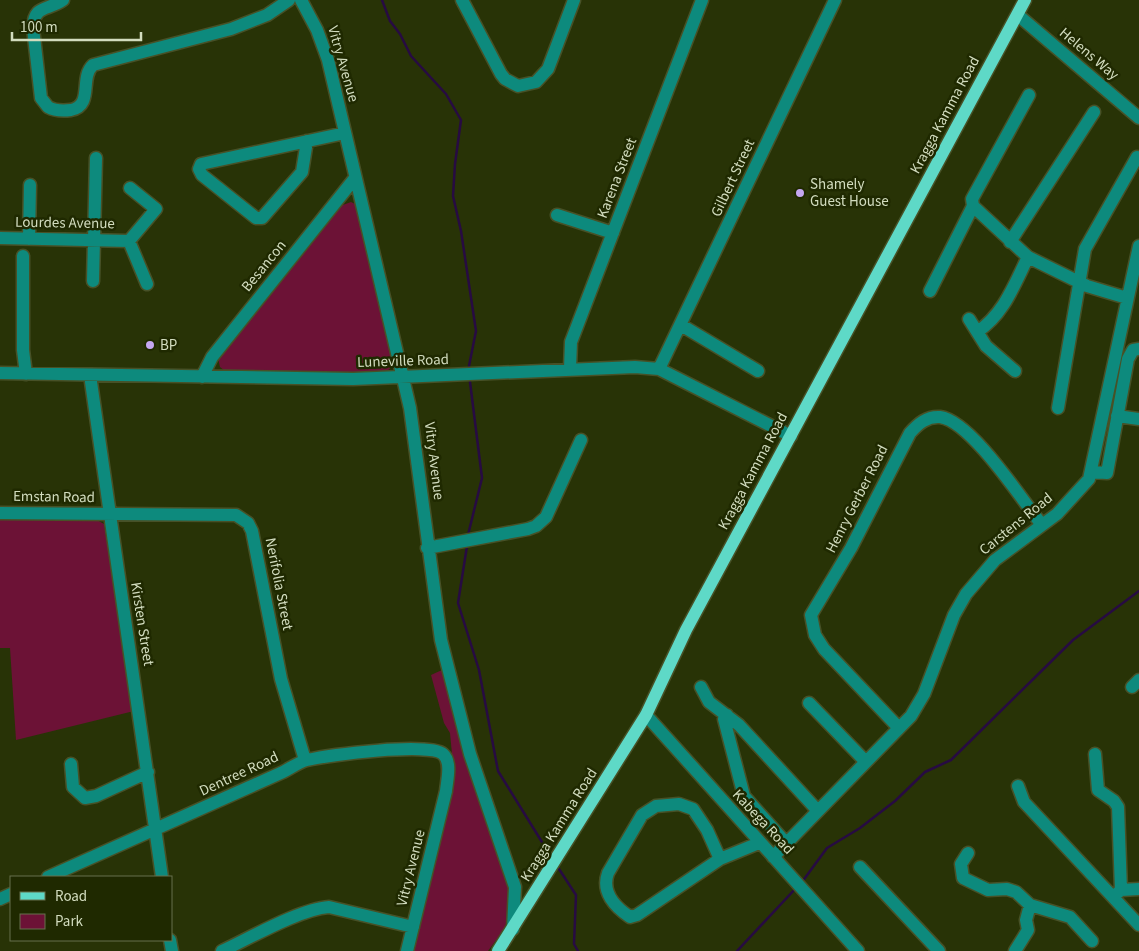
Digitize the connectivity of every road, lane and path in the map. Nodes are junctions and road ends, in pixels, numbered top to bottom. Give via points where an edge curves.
1 (63, 0) edge
2 (289, 0) edge
3 (301, 0) edge
4 (462, 0) edge
5 (574, 0) edge
6 (702, 0) edge
7 (835, 0) edge
8 (1025, 0) edge
9 (1018, 15) junction
10 (1029, 95) dead end
11 (1094, 112) dead end
12 (1139, 118) edge
13 (345, 133) junction
14 (307, 141) junction
15 (1138, 157) dead end
16 (96, 158) dead end
17 (355, 178) junction
18 (30, 185) dead end
19 (130, 188) dead end
20 (973, 206) junction
21 (557, 215) dead end
22 (613, 234) junction
23 (0, 238) edge
24 (29, 239) junction
25 (94, 240) junction
26 (129, 240) junction
27 (1010, 242) junction
28 (1139, 246) edge
29 (23, 256) dead end
30 (1028, 257) junction
31 (93, 281) dead end
32 (1080, 283) junction
33 (146, 284) dead end
34 (930, 291) dead end
35 (1132, 292) edge
36 (969, 318) dead end
37 (681, 325) junction
38 (977, 332) junction
39 (1139, 349) edge
40 (570, 368) junction
41 (659, 369) junction
42 (758, 371) dead end
43 (1015, 372) dead end
44 (0, 373) edge
45 (26, 374) junction
46 (90, 375) junction
47 (202, 377) junction
48 (403, 378) junction
49 (1058, 408) dead end
50 (1117, 416) junction
51 (1139, 419) edge
52 (791, 436) junction
53 (581, 440) dead end
54 (1090, 472) junction
55 (0, 513) edge
56 (108, 514) junction
57 (1042, 525) junction
58 (427, 548) junction
59 (701, 687) dead end
60 (809, 702) dead end
61 (727, 715) junction
62 (646, 716) junction
63 (899, 728) junction
64 (1096, 754) dead end
65 (305, 760) junction
66 (866, 762) junction
67 (71, 764) dead end
68 (448, 764) joint
69 (148, 772) junction
70 (1018, 786) dead end
71 (818, 811) junction
72 (156, 830) junction
73 (759, 843) junction
74 (786, 843) junction
75 (968, 853) dead end
76 (720, 859) junction
77 (776, 860) junction
78 (860, 868) dead end
79 (50, 876) edge
80 (162, 876) edge
81 (1139, 889) edge
82 (1117, 893) junction
83 (1030, 905) junction
84 (1139, 925) edge
85 (413, 927) junction
86 (513, 930) junction
87 (1092, 941) dead end
88 (222, 951) edge
89 (407, 951) edge
90 (498, 951) edge
91 (858, 951) edge
92 (938, 951) edge
93 (1014, 951) edge

1 - 2 street via 39,11 33,28 41,98 52,109 66,110 78,108 84,101 87,72 93,65 231,29 267,15
3 - 13 street, Vitry Avenue via 328,60
4 - 5 street via 505,80 518,86 541,78 548,69
6 - 22 street, Karena Street
7 - 37 street, Gilbert Street
8 - 9 main road, Kragga Kamma Road
9 - 12 street, Helens Way
9 - 52 main road, Kragga Kamma Road
10 - 20 street via 972,199
11 - 27 street
13 - 14 street
13 - 17 street, Vitry Avenue
14 - 14 street via 201,164 199,169 202,175 256,218 262,218 300,175
15 - 32 street via 1085,249
16 - 25 street
17 - 47 street, Besancon via 212,357
17 - 48 street, Vitry Avenue
18 - 24 street
19 - 26 street via 156,209
20 - 27 street
20 - 34 street
21 - 22 street
22 - 40 street, Karena Street via 571,342
23 - 24 street, Lourdes Avenue
24 - 25 street, Lourdes Avenue
25 - 26 street, Lourdes Avenue
25 - 31 street
26 - 33 street
27 - 30 street
28 - 35 street, Carstens Road
29 - 45 street
30 - 32 street
30 - 38 street via 1003,307
32 - 35 street
32 - 49 street
35 - 54 street, Carstens Road
36 - 38 street
37 - 41 street, Gilbert Street
37 - 42 street
38 - 43 street via 992,353
39 - 50 street via 1129,355
40 - 41 street, Luneville Road
40 - 48 street, Luneville Road
41 - 52 street, Luneville Road
44 - 45 street, Luneville Road
45 - 46 street, Luneville Road
46 - 47 street, Luneville Road
46 - 56 street, Kirsten Street
47 - 48 street, Luneville Road
48 - 58 street, Vitry Avenue via 417,450
50 - 51 street
50 - 54 street via 1107,473
52 - 62 main road, Kragga Kamma Road via 686,630
53 - 58 street via 541,523 528,529
54 - 57 street, Carstens Road via 1083,488
55 - 56 street, Emstan Road
56 - 65 street, Nerifolia Street via 236,515 248,523 255,544 281,679
56 - 69 street, Kirsten Street
57 - 63 street, Carstens Road via 995,560 966,594 954,615 924,694 911,716
57 - 63 street, Henry Gerber Road via 1000,469 956,423 933,418 920,423 910,433 851,548 811,615 814,635 824,649
58 - 86 street, Vitry Avenue via 441,640 470,754 515,887
59 - 61 street via 709,702
60 - 66 street
61 - 71 street
61 - 74 street via 724,720 744,796
62 - 73 street, Kabega Road
62 - 86 main road, Kragga Kamma Road
63 - 66 street, Carstens Road
64 - 82 street via 1098,790 1118,807
65 - 68 street, Dentree Road via 416,749 437,750
65 - 72 street, Dentree Road
66 - 71 street, Carstens Road
67 - 69 street via 73,787 85,798
68 - 85 street, Vitry Avenue via 446,791
69 - 72 street, Kirsten Street
70 - 82 street via 1024,802
71 - 74 street, Carstens Road
72 - 79 street, Dentree Road
72 - 80 street, Kirsten Street
73 - 76 street
73 - 77 street, Kabega Road
74 - 77 street, Carstens Road
75 - 83 street via 961,864 963,878 988,890 1016,892
76 - 76 street via 630,917 606,891 608,873 642,815 656,806 679,804 692,809 707,830
77 - 91 street, Kabega Road
78 - 92 street
81 - 82 street
82 - 84 street
83 - 87 street via 1070,917
83 - 93 street via 1026,920 1028,930
85 - 88 street via 329,907 296,917
85 - 89 street, Vitry Avenue
86 - 90 main road, Kragga Kamma Road

